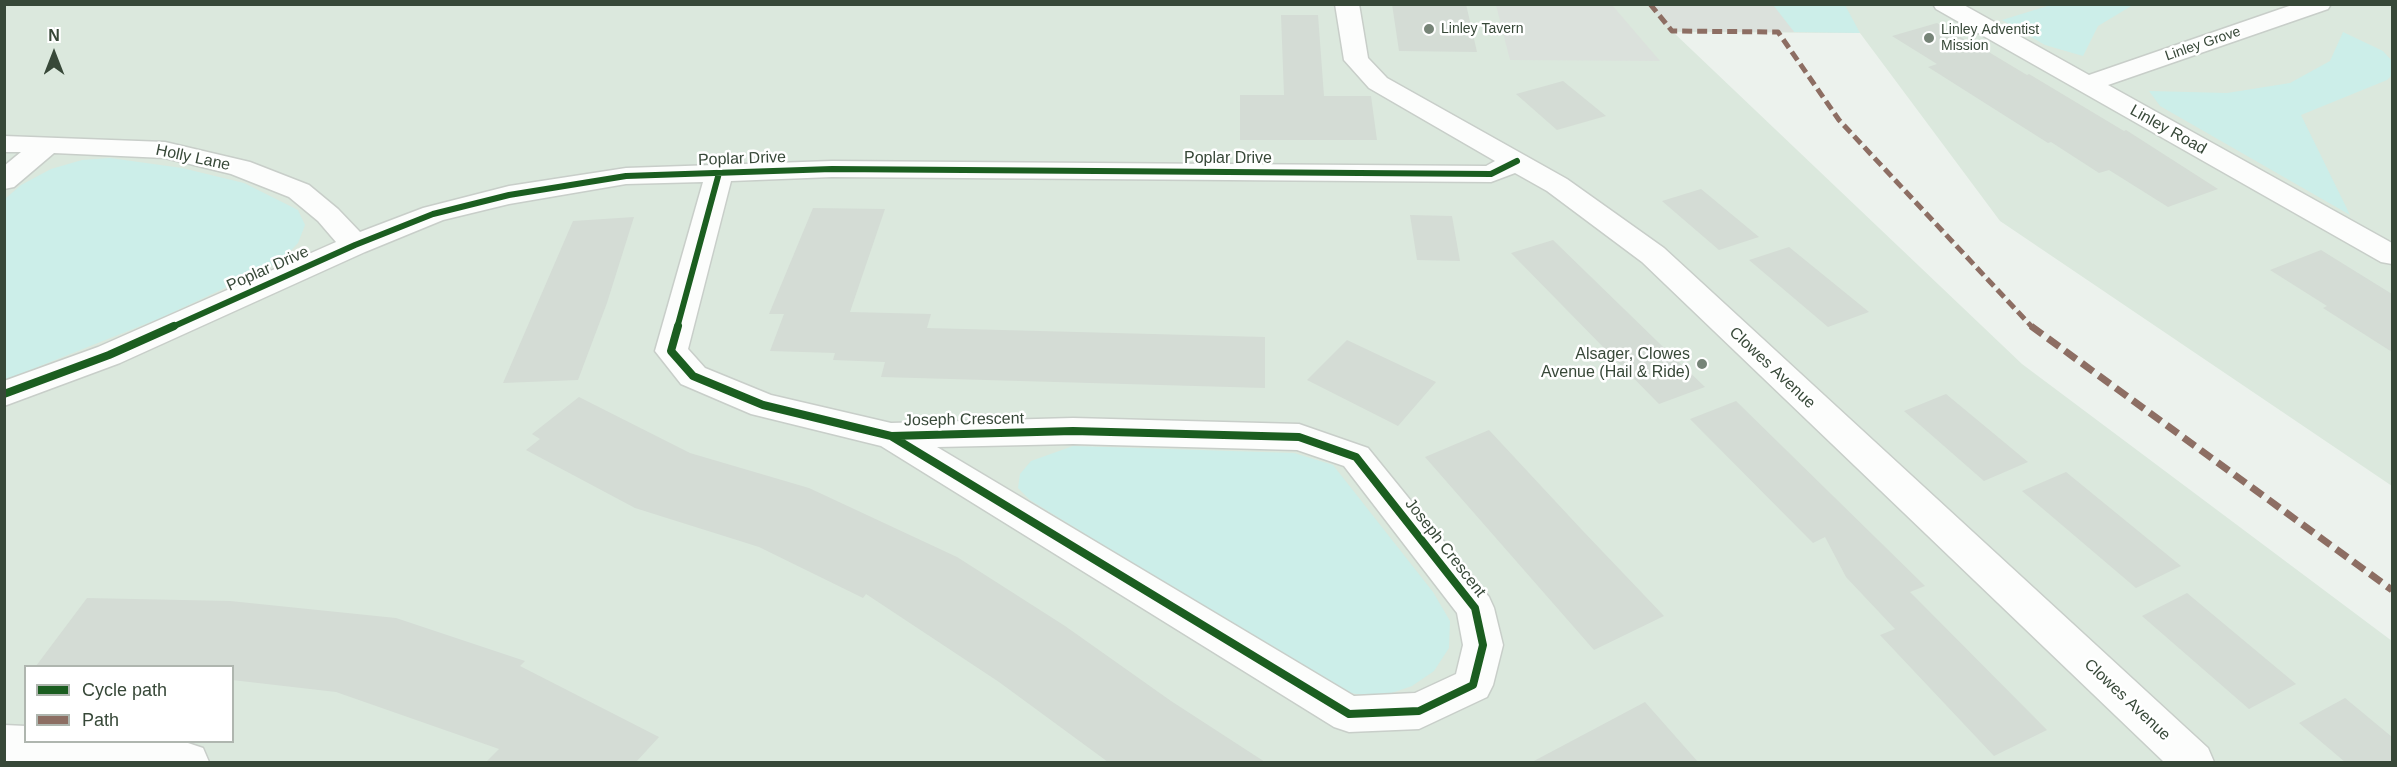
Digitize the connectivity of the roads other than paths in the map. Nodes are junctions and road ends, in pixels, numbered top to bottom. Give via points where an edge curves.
1 (1347, 4) edge
2 (1944, 4) edge
3 (2305, 6) edge
4 (2086, 84) junction
5 (4, 144) edge
6 (47, 145) junction
7 (1517, 161) junction
8 (718, 173) junction
9 (4, 182) edge
10 (356, 245) junction
11 (2392, 255) edge
12 (4, 394) edge
13 (891, 436) junction
14 (4, 744) edge
15 (188, 762) edge
16 (2193, 762) edge

1 - 7 street, Clowes Avenue via 1356,60 1378,83
2 - 4 street, Linley Road
3 - 4 street, Linley Grove
4 - 11 street, Linley Road
5 - 6 street, Holly Lane
6 - 9 street
6 - 10 street, Holly Lane via 165,150 240,168 298,191
7 - 8 street, Poplar Drive via 1491,174 844,170
7 - 16 street, Clowes Avenue via 1557,185 1653,255
8 - 10 street, Poplar Drive via 626,176 509,195 433,214
8 - 13 street, Joseph Crescent via 671,351 693,376 764,405
10 - 12 street, Poplar Drive via 109,355
13 - 13 street, Joseph Crescent via 1072,431 1299,437 1356,456 1475,608 1483,645 1473,685 1419,711 1349,714
14 - 15 street via 114,750

